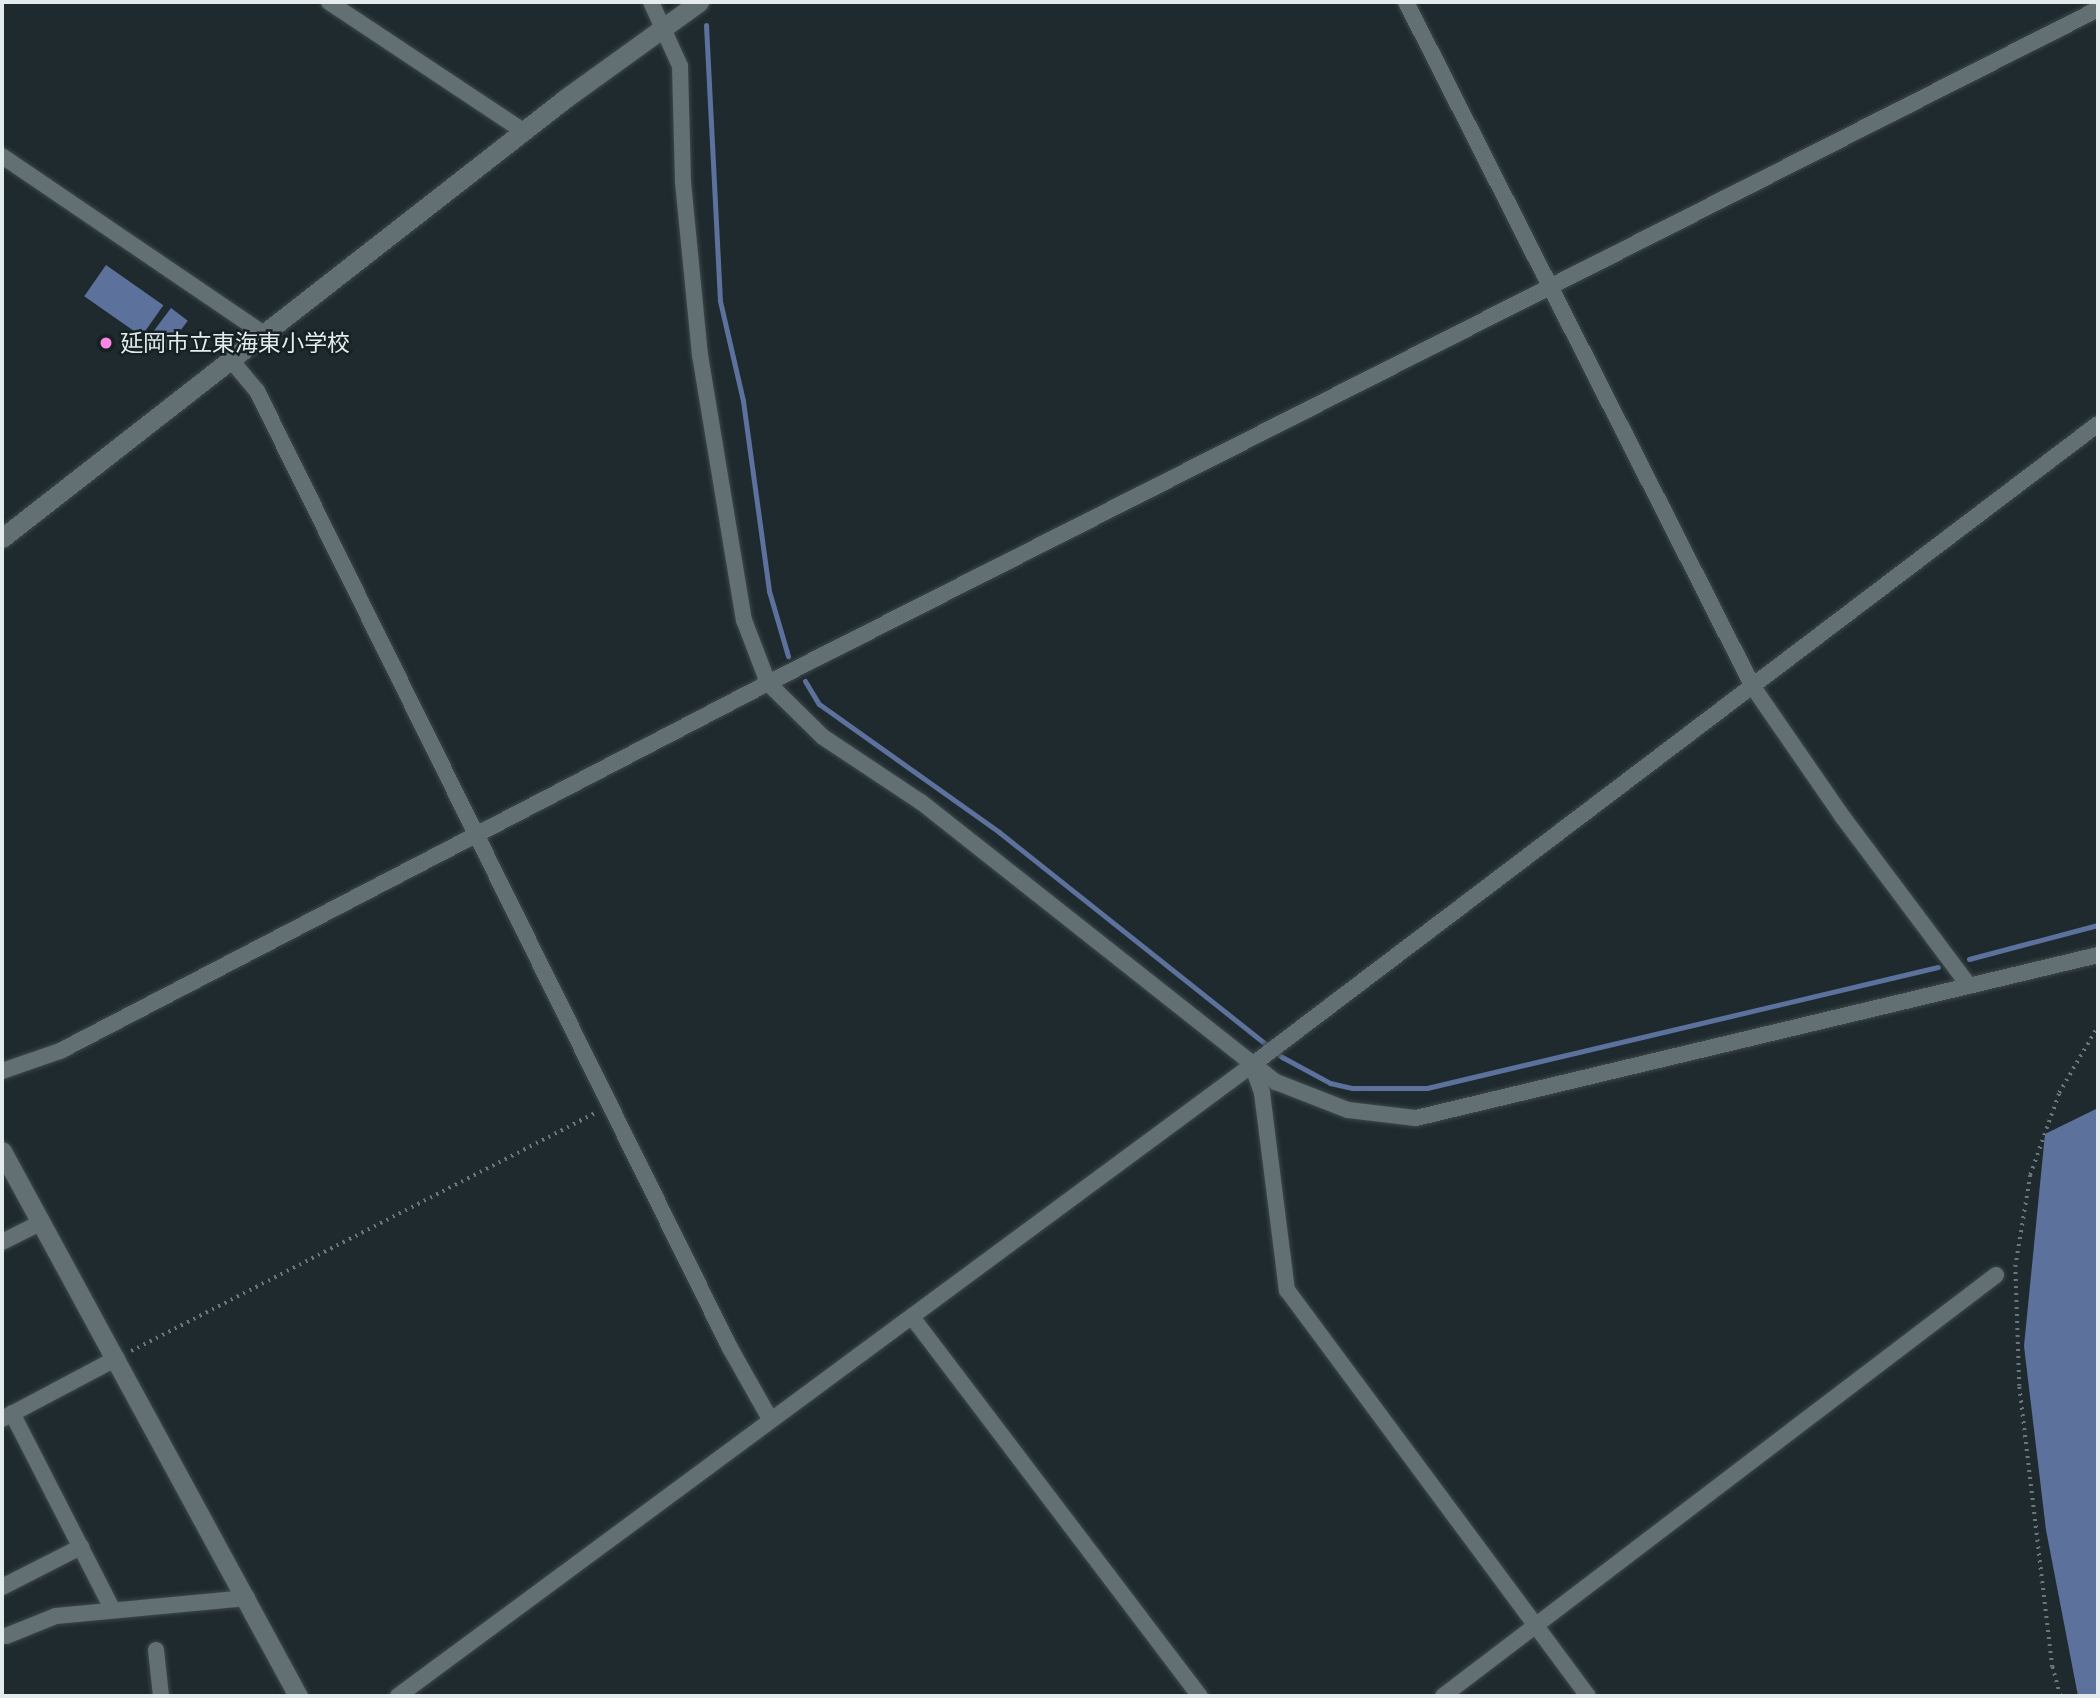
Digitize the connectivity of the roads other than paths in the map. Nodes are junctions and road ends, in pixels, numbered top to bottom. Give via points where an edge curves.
1 (329, 2) edge
2 (650, 2) edge
3 (699, 2) edge
4 (1406, 2) edge
5 (2098, 9) edge
6 (661, 27) junction
7 (525, 132) junction
8 (2, 156) edge
9 (1552, 285) junction
10 (264, 334) junction
11 (231, 360) junction
12 (2098, 425) edge
13 (2, 538) edge
14 (768, 683) junction
15 (1753, 687) junction
16 (474, 834) junction
17 (2098, 955) edge
18 (1969, 986) junction
19 (1252, 1065) junction
20 (2, 1071) edge
21 (2, 1151) edge
22 (42, 1222) junction
23 (2, 1242) edge
24 (1996, 1275) dead end
25 (912, 1317) junction
26 (117, 1358) junction
27 (7, 1416) edge
28 (770, 1419) junction
29 (81, 1548) junction
30 (2, 1587) edge
31 (247, 1598) junction
32 (113, 1609) junction
33 (1532, 1627) junction
34 (5, 1636) dead end
35 (156, 1650) dead end
36 (161, 1696) edge
37 (298, 1696) edge
38 (398, 1696) edge
39 (1200, 1696) edge
40 (1443, 1696) edge
41 (1588, 1696) edge

1 - 7 street
2 - 6 street
3 - 6 street
4 - 9 street
5 - 9 street
6 - 7 street
6 - 14 street via 680,66 683,182 700,355 744,620
7 - 10 street
8 - 10 street
9 - 14 street
9 - 15 street
10 - 11 street
11 - 13 street
11 - 16 street via 257,391
12 - 15 street
14 - 16 street
14 - 19 street via 823,737 921,802
15 - 18 street
15 - 19 street
16 - 20 street via 60,1051
16 - 28 street via 730,1348
17 - 18 street
18 - 19 street via 1416,1118 1348,1110 1276,1082
19 - 25 street
19 - 33 street via 1262,1093 1287,1290
21 - 22 street
22 - 23 street
22 - 26 street
24 - 33 street
25 - 28 street
25 - 39 street
26 - 27 street
26 - 31 street
27 - 29 street
28 - 38 street
29 - 30 street
29 - 32 street
31 - 32 street
31 - 37 street
32 - 34 street via 56,1616
33 - 40 street
33 - 41 street
35 - 36 street

